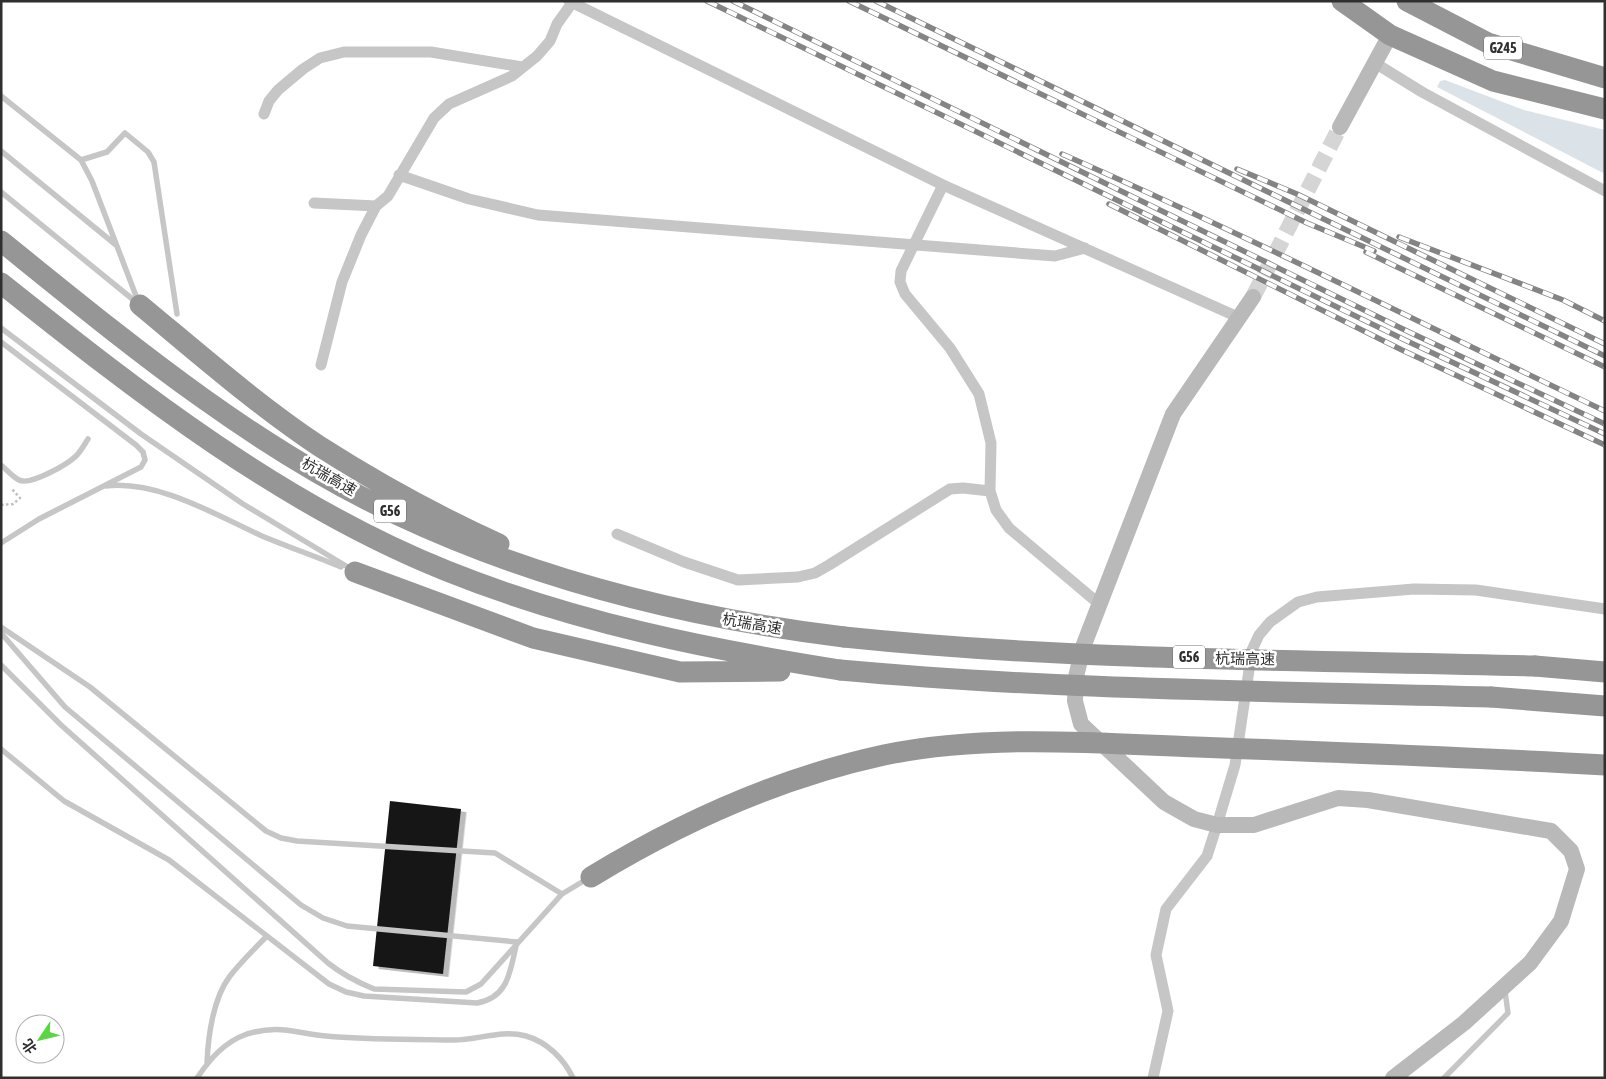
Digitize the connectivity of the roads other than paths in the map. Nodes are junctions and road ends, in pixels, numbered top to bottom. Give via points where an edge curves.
1 (1342, 1) edge
2 (1407, 1) edge
3 (570, 2) edge
4 (1390, 35) junction
5 (1375, 63) junction
6 (522, 67) junction
7 (1605, 78) edge
8 (1, 96) edge
9 (1605, 109) edge
10 (264, 114) dead end
11 (1340, 127) tunnel mouth
12 (1, 152) edge
13 (80, 160) junction
14 (399, 175) junction
15 (942, 185) junction
16 (1605, 190) edge
17 (1, 192) edge
18 (314, 204) dead end
19 (376, 206) junction
20 (1, 241) edge
21 (914, 244) junction
22 (117, 247) junction
23 (1085, 248) junction
24 (1, 283) edge
25 (1252, 297) tunnel mouth
26 (140, 305) junction
27 (177, 314) dead end
28 (1240, 318) junction
29 (1, 328) edge
30 (1, 342) edge
31 (321, 365) dead end
32 (88, 440) dead end
33 (1, 465) edge
34 (100, 486) junction
35 (990, 491) junction
36 (617, 534) dead end
37 (1, 543) edge
38 (355, 572) junction
39 (607, 592) junction
40 (1098, 603) junction
41 (1605, 609) edge
42 (1, 627) edge
43 (1, 633) edge
44 (1, 665) edge
45 (840, 670) junction
46 (1605, 672) edge
47 (1605, 706) edge
48 (1, 749) edge
49 (1605, 765) edge
50 (1217, 825) junction
51 (591, 877) joint
52 (562, 894) junction
53 (267, 936) junction
54 (517, 942) junction
55 (1504, 986) junction
56 (207, 1063) junction
57 (197, 1078) edge
58 (573, 1078) edge
59 (1153, 1078) edge
60 (1393, 1078) edge
61 (1444, 1078) edge

1 - 4 highway
2 - 7 highway, G245 via 1488,43
3 - 6 street via 550,41
3 - 15 street
4 - 5 street
4 - 9 highway via 1493,81
5 - 11 street
5 - 16 street via 1422,92
6 - 10 street via 431,52 344,52 320,58 303,69 278,90
6 - 14 street via 498,84 440,110
8 - 13 lane
12 - 22 lane
13 - 22 lane via 92,181
13 - 27 lane via 108,152 125,133 148,152 154,162
14 - 19 street via 388,196
14 - 21 street via 469,198 538,215
15 - 21 street
15 - 23 street
17 - 26 lane
18 - 19 street
19 - 31 street via 342,282
20 - 39 highway, 杭瑞高速 / G56 via 163,368 249,429 323,475 395,514 470,546
21 - 23 street via 1055,256
21 - 35 street via 901,271 900,282 905,294 950,348 979,394 991,443
22 - 26 lane
23 - 28 street
24 - 45 highway, 杭瑞高速 / G56 via 144,394 223,450 301,499 421,559 517,598 640,633
25 - 28 street
26 - 39 highway via 222,373 319,445 404,497
28 - 40 street via 1173,414
29 - 38 lane via 141,434 243,504
30 - 34 lane via 143,452 145,460 141,467
32 - 33 lane via 76,456 33,480 19,480
34 - 37 lane
34 - 38 lane via 120,484 185,500 263,536
35 - 36 street via 950,490 829,565 798,577 738,580
35 - 40 street via 996,510 1009,528
38 - 45 highway via 533,638 680,672
39 - 46 highway, 杭瑞高速 / G56, bridge via 683,612 763,627 978,649 1535,666
40 - 50 street via 1076,677 1074,701 1081,724 1164,802 1194,819
41 - 50 street via 1476,590 1414,589 1317,597 1298,602 1270,622 1252,650 1235,765
42 - 52 lane via 90,687 266,831 297,841 495,853
43 - 54 lane via 66,707 301,905 323,918 347,926
44 - 54 lane via 61,725 345,976 374,989 466,992 481,984
45 - 47 highway, 杭瑞高速 / G56, bridge via 1039,684 1490,697
48 - 53 lane via 64,800 169,860
49 - 51 highway, bridge via 1097,743 938,747 848,764 771,787 697,817
50 - 55 street via 1254,825 1338,798 1368,800 1551,831 1571,851 1577,869 1561,921 1530,963
50 - 59 street via 1206,856 1166,908 1156,955 1168,1010
51 - 52 lane
52 - 54 lane
53 - 54 lane via 329,984 346,992 477,1003 490,1000 507,981
53 - 56 lane via 222,990 208,1036
55 - 60 street via 1464,1023
55 - 61 lane via 1508,1013
56 - 57 lane
56 - 58 lane via 236,1038 278,1028 326,1036 458,1040 512,1033 527,1036 552,1050

